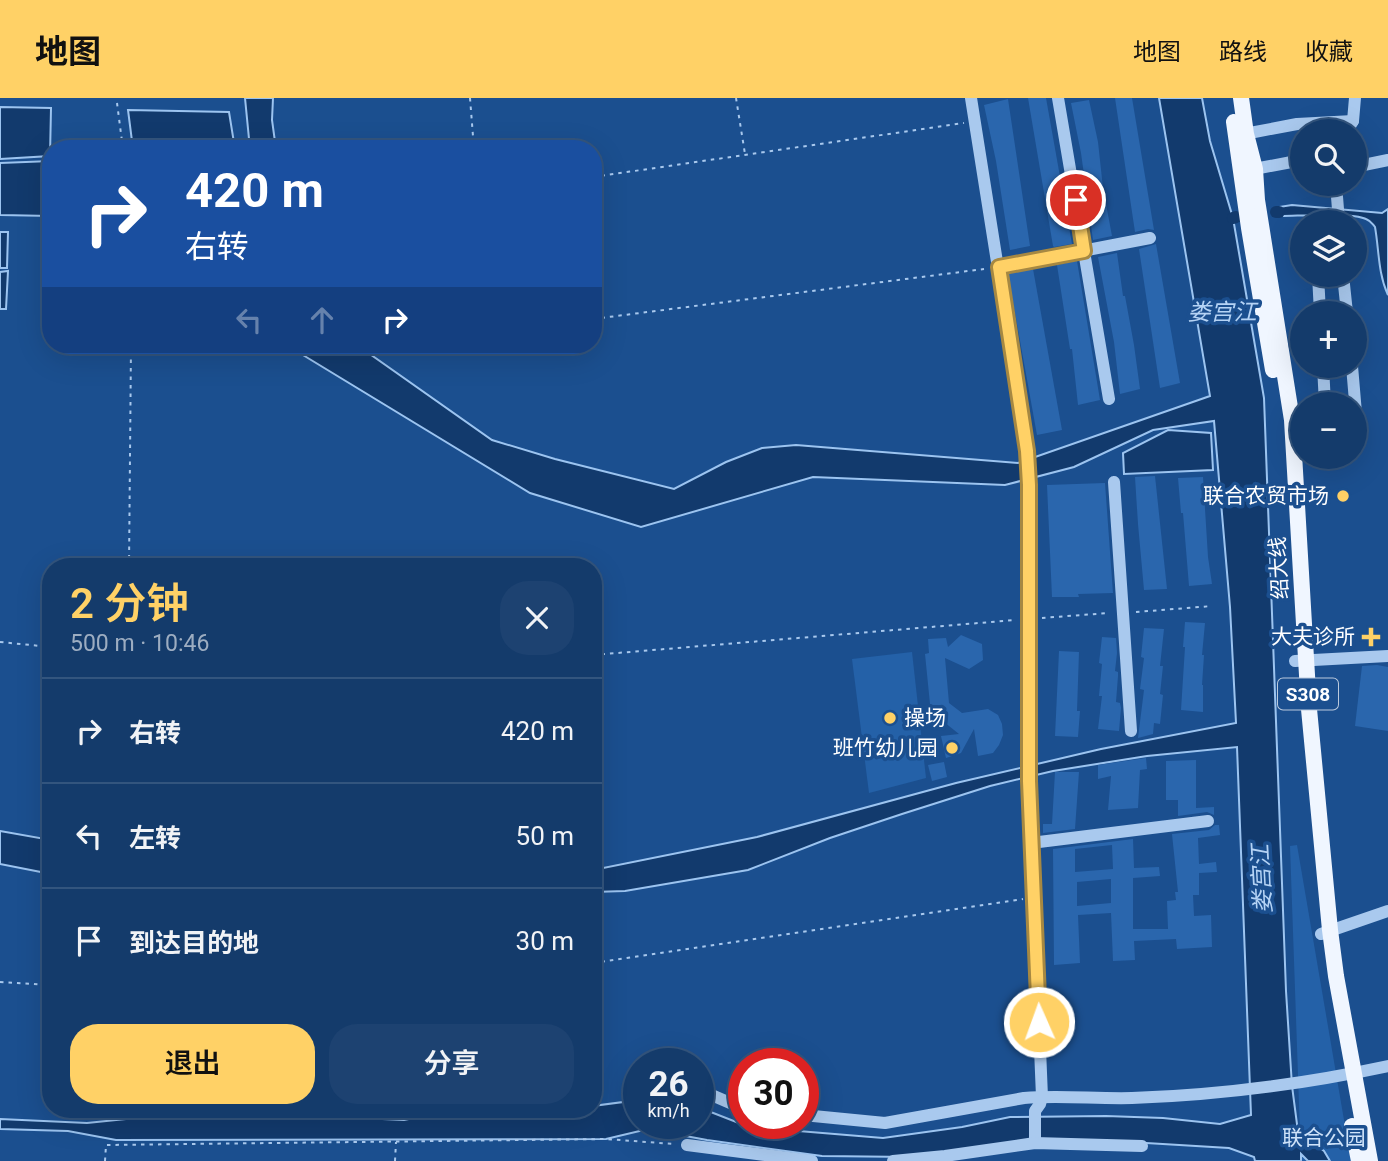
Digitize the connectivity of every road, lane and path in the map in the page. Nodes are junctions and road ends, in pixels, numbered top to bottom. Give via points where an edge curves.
1 (470, 98) edge
2 (736, 98) edge
3 (971, 98) edge
4 (1058, 98) edge
5 (1231, 98) edge
6 (1241, 98) edge
7 (1355, 98) edge
8 (117, 103) dead end
9 (1351, 119) edge
10 (975, 122) junction
11 (1290, 125) edge
12 (1241, 135) junction
13 (122, 140) edge
14 (473, 140) edge
15 (745, 155) junction
16 (1388, 160) edge
17 (1290, 162) edge
18 (1367, 164) edge
19 (1248, 171) junction
20 (602, 176) edge
21 (1150, 238) dead end
22 (1084, 251) junction
23 (999, 267) junction
24 (602, 318) edge
25 (131, 354) edge
26 (1109, 399) dead end
27 (1290, 433) edge
28 (1293, 469) edge
29 (1114, 482) dead end
30 (129, 558) edge
31 (1212, 606) dead end
32 (1123, 612) junction
33 (1028, 619) junction
34 (0, 642) edge
35 (42, 647) edge
36 (602, 654) edge
37 (1388, 656) edge
38 (1301, 660) junction
39 (1131, 731) dead end
40 (1208, 821) dead end
41 (1031, 843) junction
42 (1034, 897) junction
43 (1388, 911) edge
44 (1326, 932) junction
45 (602, 962) edge
46 (0, 982) edge
47 (42, 984) edge
48 (1388, 1066) edge
49 (1349, 1075) junction
50 (1042, 1097) junction
51 (819, 1117) edge
52 (396, 1142) junction
53 (1035, 1142) junction
54 (687, 1145) joint
55 (1142, 1146) dead end
56 (987, 1155) edge
57 (105, 1161) edge
58 (395, 1161) edge
59 (812, 1161) edge
60 (893, 1161) edge
61 (1359, 1161) edge
62 (1370, 1161) edge

1 - 14 path
2 - 15 path
3 - 10 street
4 - 22 street
5 - 12 main road, 绍大线 / S308
6 - 12 main road, 绍大线 / S308
7 - 9 street
8 - 13 path
10 - 15 path
10 - 23 street
11 - 12 street
12 - 19 main road, 绍大线 / S308
15 - 20 path
16 - 18 street
17 - 19 street
19 - 27 main road, 绍大线 / S308 via 1249,228 1281,422
21 - 22 street
22 - 23 street
22 - 26 street
23 - 24 path
23 - 33 street via 1027,451
25 - 30 path
28 - 38 main road, 绍大线 / S308
29 - 32 street
31 - 32 path
32 - 33 path
32 - 39 street
33 - 36 path
33 - 41 street
34 - 35 path
37 - 38 street
38 - 44 main road, 绍大线 / S308 via 1300,723
40 - 41 street
41 - 42 street
42 - 45 path
42 - 50 street
43 - 44 street
44 - 49 main road, 绍大线 / S308 via 1326,977
46 - 47 path
48 - 49 street
49 - 50 street via 1130,1098
49 - 61 main road, 绍大线 / S308
49 - 62 main road, 绍大线 / S308
50 - 51 street via 885,1123
50 - 53 street via 1035,1111
52 - 54 path via 606,1139
52 - 57 path via 106,1145
52 - 58 path
53 - 55 street
53 - 56 street
54 - 59 street
56 - 60 street

